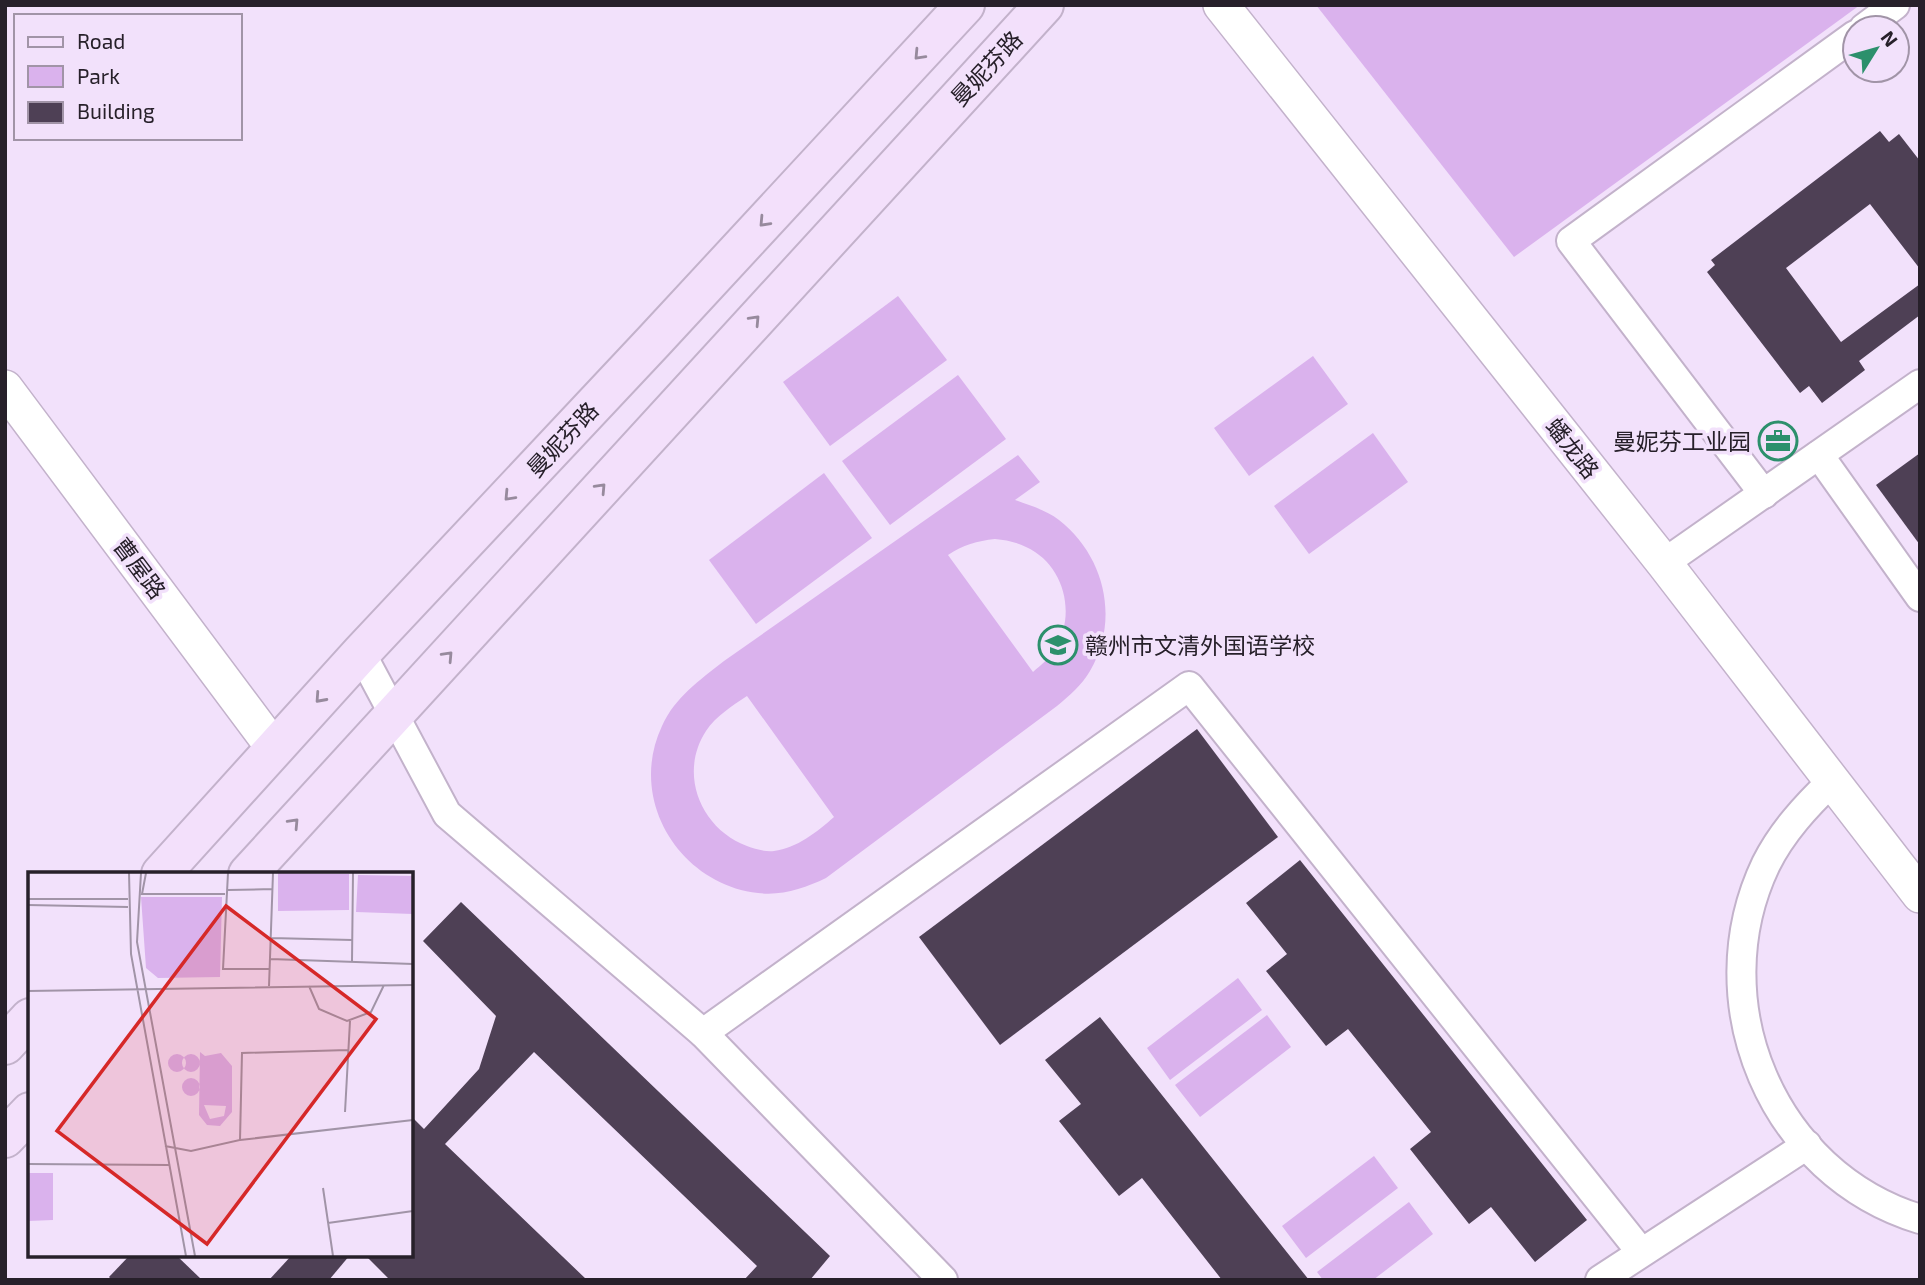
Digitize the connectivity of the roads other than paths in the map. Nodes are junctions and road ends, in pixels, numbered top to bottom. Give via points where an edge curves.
1 (965, 5) edge
2 (1044, 5) edge
3 (1221, 5) edge
4 (1841, 44) edge
5 (1920, 384) edge
6 (5, 388) edge
7 (1819, 455) junction
8 (1764, 494) junction
9 (1664, 564) junction
10 (1920, 597) edge
11 (361, 653) junction
12 (394, 715) junction
13 (274, 748) junction
14 (1832, 781) junction
15 (163, 872) edge
16 (250, 872) edge
17 (1920, 895) edge
18 (28, 1020) edge
19 (703, 1033) junction
20 (5, 1045) edge
21 (28, 1114) edge
22 (5, 1138) edge
23 (1807, 1145) junction
24 (1920, 1219) edge
25 (1641, 1252) junction
26 (943, 1280) edge
27 (1600, 1280) edge

1 -> 11 main road, 曼妮芬路
12 -> 2 main road, 曼妮芬路
3 - 9 street, 蟠龙路
4 - 8 street via 1571,241
5 - 7 street
6 - 13 street, 曹屋路
7 - 8 street
7 - 10 street
8 - 9 street
9 - 14 street, 蟠龙路
11 - 12 street
11 -> 13 main road, 曼妮芬路
16 -> 12 main road, 曼妮芬路
12 - 19 street via 447,814
13 - 15 main road, 曼妮芬路
14 - 17 street, 蟠龙路
14 - 23 street via 1784,833 1767,864 1745,931 1741,966 1742,1002 1759,1071 1775,1103
18 - 20 main road
19 - 25 street via 1189,686
19 - 26 street
21 - 22 main road
23 - 24 street via 1845,1182
23 - 25 street
25 - 27 street

